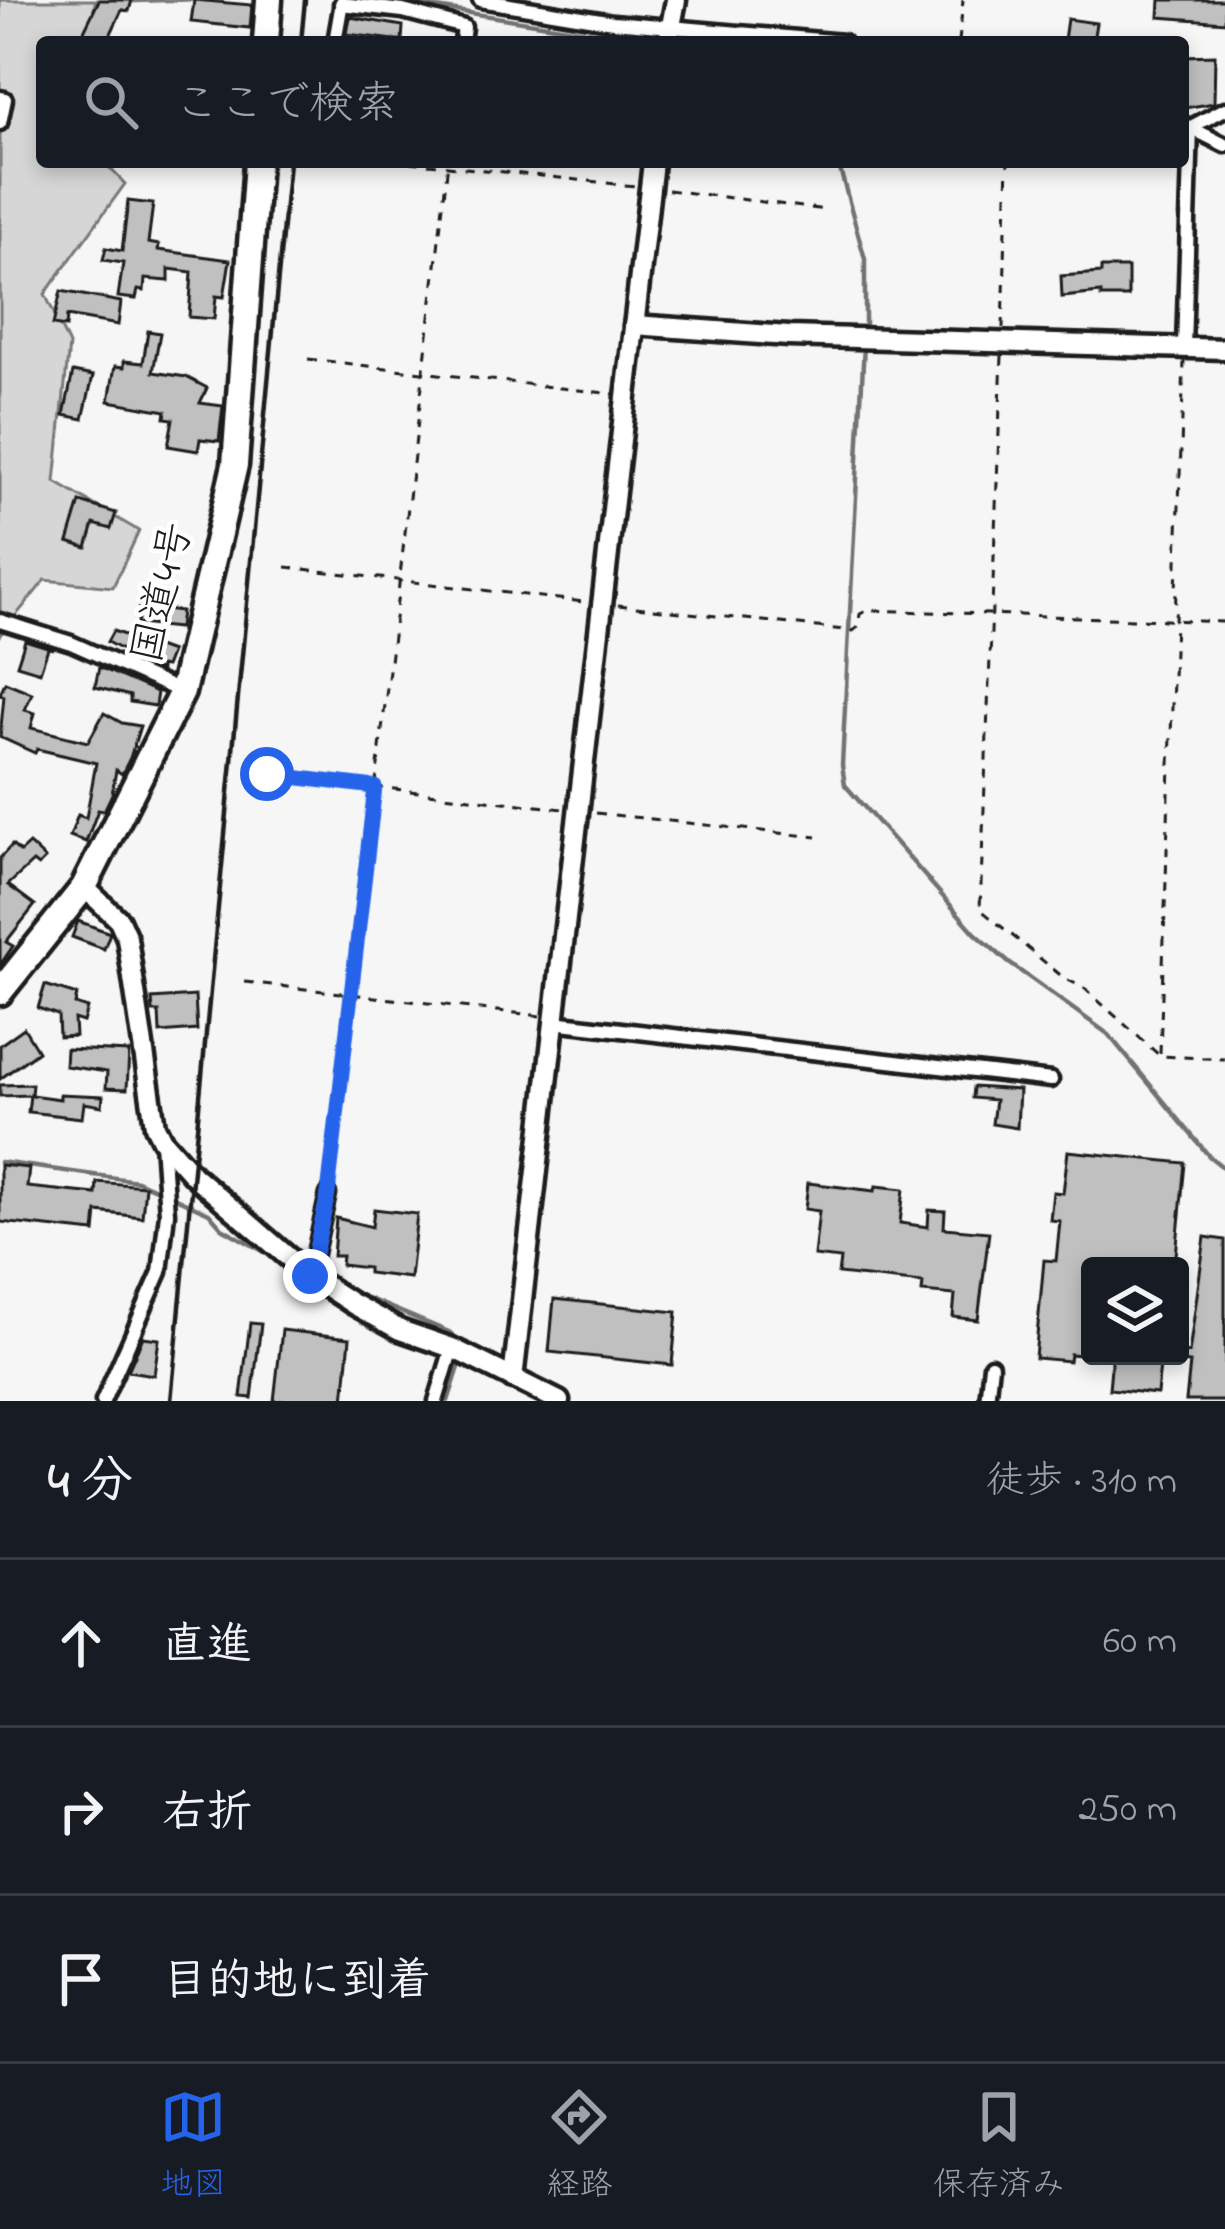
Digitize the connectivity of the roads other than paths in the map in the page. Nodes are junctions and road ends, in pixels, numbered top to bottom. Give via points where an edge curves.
1 (269, 0) edge
2 (480, 0) edge
3 (676, 0) edge
4 (342, 2) edge
5 (428, 9) edge
6 (670, 35) edge
7 (266, 36) edge
8 (335, 36) edge
9 (463, 36) edge
10 (0, 98) edge
11 (1225, 109) edge
12 (0, 123) edge
13 (1189, 125) edge
14 (1189, 127) edge
15 (1225, 145) edge
16 (257, 168) edge
17 (652, 168) edge
18 (1186, 168) edge
19 (634, 325) junction
20 (1184, 347) junction
21 (1225, 349) edge
22 (0, 621) edge
23 (182, 692) junction
24 (85, 887) junction
25 (0, 992) edge
26 (553, 1020) junction
27 (1052, 1080) dead end
28 (161, 1140) junction
29 (328, 1194) road end
30 (310, 1276) junction
31 (452, 1348) junction
32 (991, 1365) dead end
33 (513, 1379) junction
34 (104, 1401) edge
35 (436, 1401) edge
36 (560, 1401) edge
37 (988, 1401) edge

1 - 7 highway
2 - 6 street
3 - 6 street
4 - 5 street
4 - 8 street
5 - 9 street via 464,27
10 - 12 street
11 - 13 street
14 - 15 street
16 - 23 highway, 国道4号 via 235,465
17 - 19 street
18 - 20 street
19 - 20 street
19 - 26 street
20 - 21 street
22 - 23 street
23 - 24 highway, 国道4号
24 - 25 highway, 国道4号
24 - 28 street via 127,938
26 - 27 street
26 - 33 street
28 - 30 street
28 - 34 street via 167,1213 160,1272
29 - 30 street
30 - 31 street via 400,1330
31 - 33 street
31 - 35 street
32 - 37 street
33 - 36 street

